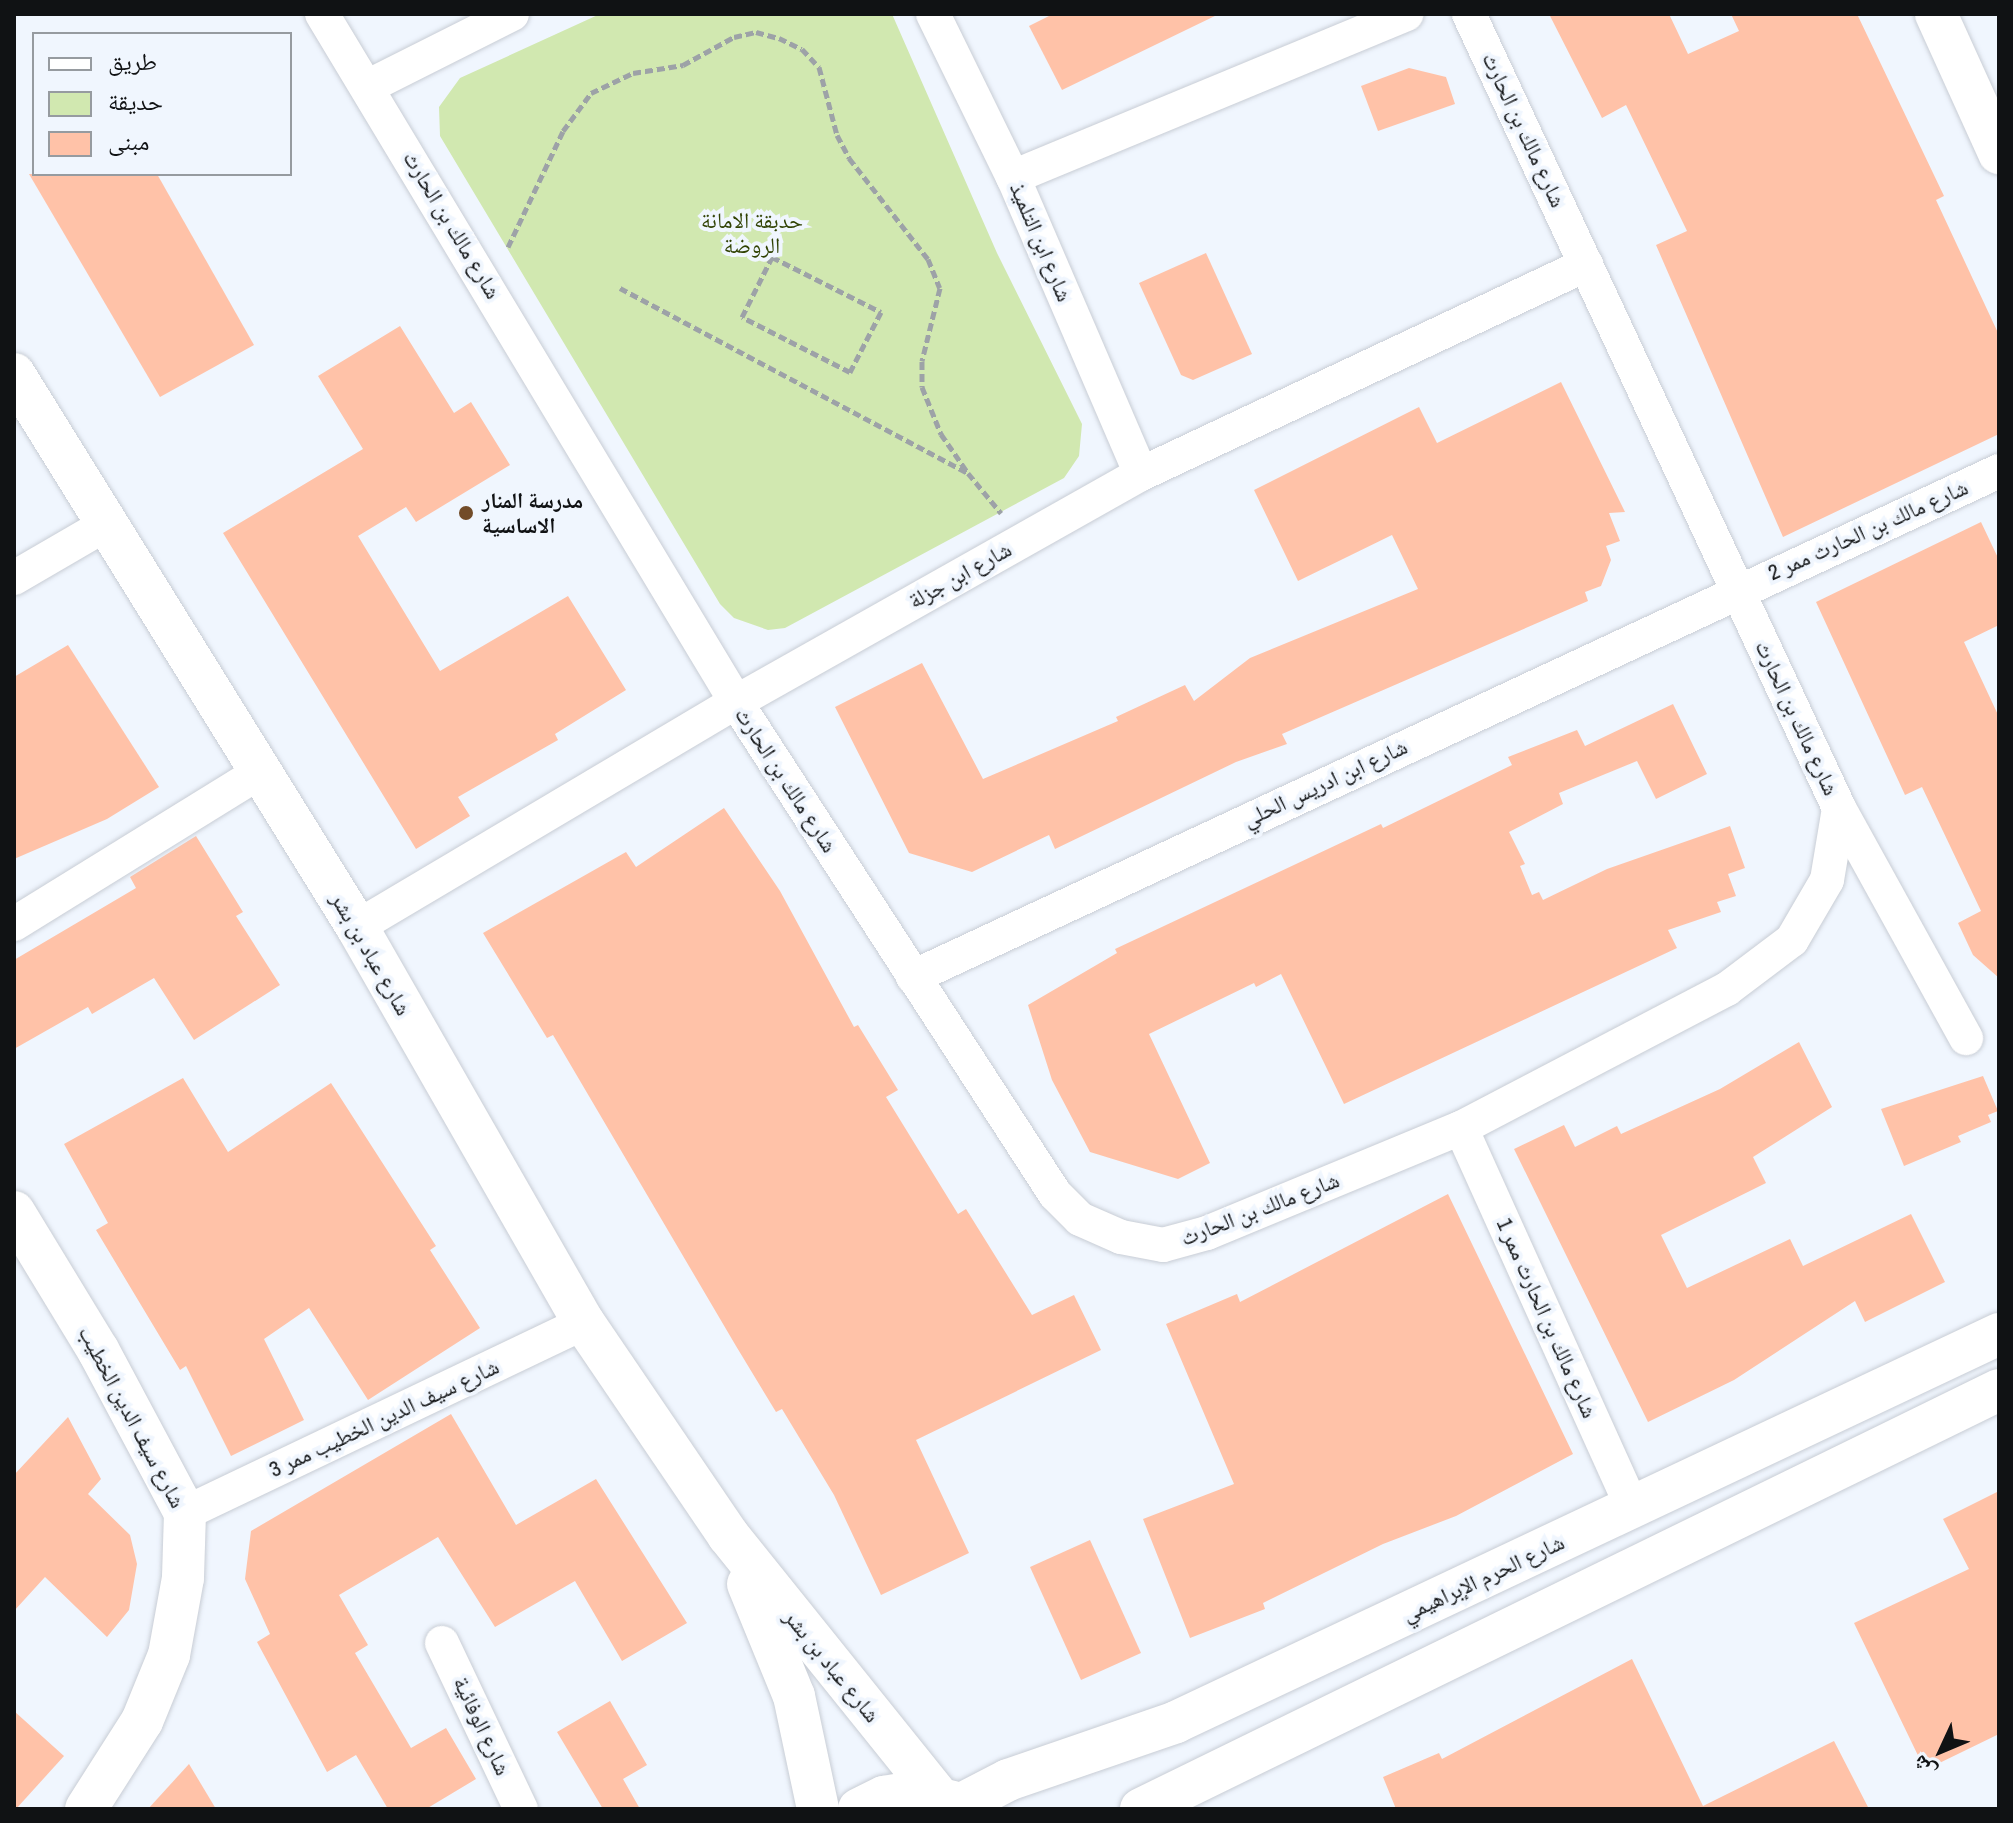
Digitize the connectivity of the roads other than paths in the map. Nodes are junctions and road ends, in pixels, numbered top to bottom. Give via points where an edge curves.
1 (322, 14) edge
2 (512, 14) edge
3 (933, 14) edge
4 (1407, 14) edge
5 (1469, 14) edge
6 (1936, 14) edge
7 (369, 86) junction
8 (1994, 127) edge
9 (1013, 177) junction
10 (1586, 265) junction
11 (14, 374) edge
12 (1999, 471) edge
13 (1141, 474) junction
14 (105, 525) junction
15 (14, 578) edge
16 (1736, 589) junction
17 (736, 702) junction
18 (262, 771) junction
19 (1839, 808) junction
20 (14, 924) edge
21 (357, 927) junction
22 (913, 977) junction
23 (1966, 1038) dead end
24 (1461, 1128) junction
25 (14, 1212) edge
26 (584, 1323) junction
27 (1999, 1334) edge
28 (1999, 1390) edge
29 (1632, 1507) junction
30 (185, 1513) junction
31 (728, 1535) junction
32 (442, 1643) dead end
33 (954, 1803) edge
34 (86, 1809) edge
35 (521, 1809) edge
36 (818, 1809) edge
37 (859, 1809) edge
38 (1141, 1809) edge

1 - 7 street, شارع مالك بن الحارث
2 - 7 street
3 - 9 street, شارع ابن التلميذ
4 - 9 street
5 - 10 street, شارع مالك بن الحارث
6 - 8 street
7 - 17 street, شارع مالك بن الحارث
9 - 13 street, شارع ابن التلميذ
10 - 13 street, شارع ابن جزلة
10 - 16 street, شارع مالك بن الحارث
11 - 14 street, شارع عباد بن بشر
12 - 16 street, شارع مالك بن الحارث ممر 2
13 - 17 street, شارع ابن جزلة
14 - 15 street
14 - 18 street, شارع عباد بن بشر
16 - 19 street, شارع مالك بن الحارث
16 - 22 street, شارع ابن ادريس الحلي
17 - 21 street, شارع ابن جزلة
17 - 22 street, شارع مالك بن الحارث
18 - 20 street
18 - 21 street, شارع عباد بن بشر
19 - 23 street
19 - 24 street, شارع مالك بن الحارث via 1827,880 1792,940 1727,989
21 - 26 street, شارع عباد بن بشر
22 - 24 street, شارع مالك بن الحارث via 1055,1194 1080,1219 1121,1237 1163,1245 1207,1233
24 - 29 street, شارع مالك بن الحارث ممر 1
25 - 30 street, شارع سيف الدين الخطيب via 98,1350
26 - 30 street, شارع سيف الدين الخطيب ممر 3
26 - 31 street, شارع عباد بن بشر
27 - 29 street, شارع الحرم الإبراهيمي
28 - 38 street
29 - 33 street, شارع الحرم الإبراهيمي via 1176,1722
30 - 34 street, شارع سيف الدين الخطيب via 183,1578 169,1655 142,1721
31 - 33 street, شارع عباد بن بشر
31 - 36 street, شارع عباد بن بشر via 794,1696
32 - 35 street, شارع الوفائية
33 - 37 street via 897,1794

